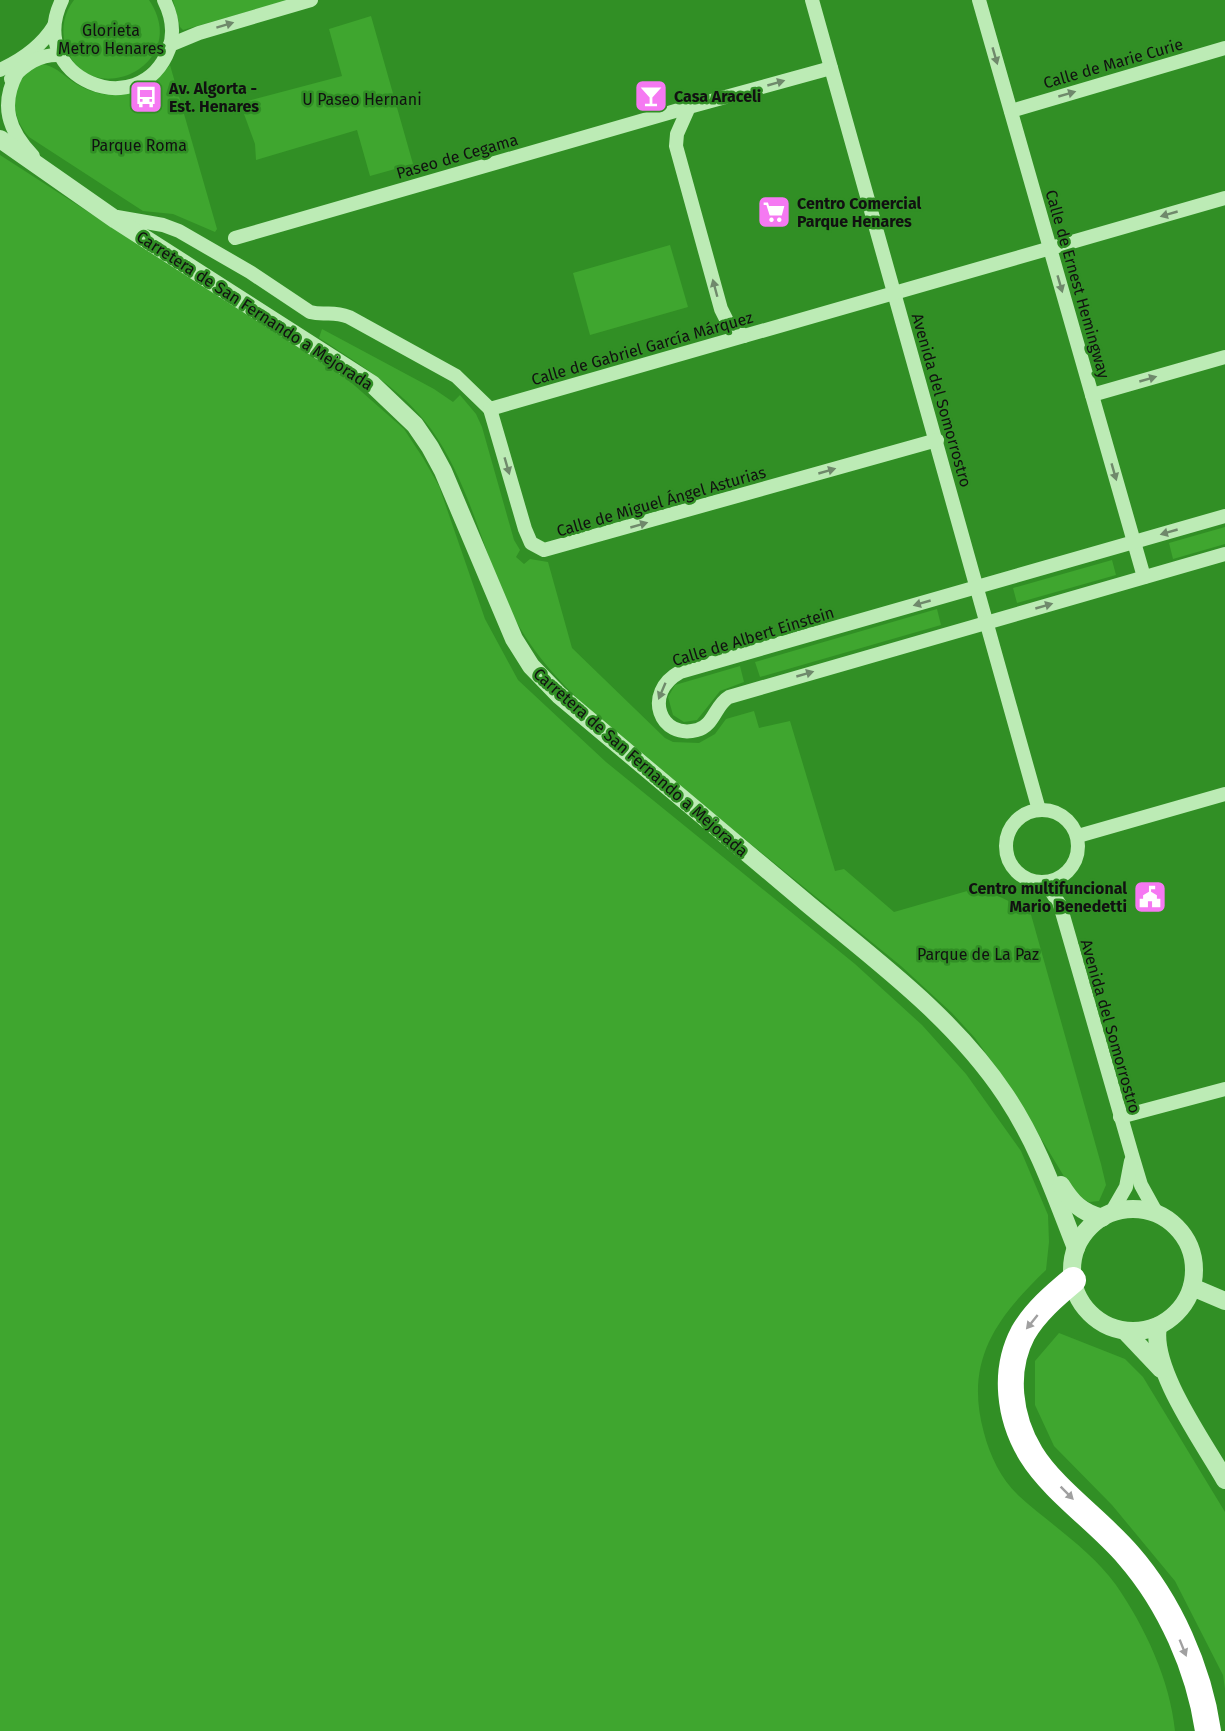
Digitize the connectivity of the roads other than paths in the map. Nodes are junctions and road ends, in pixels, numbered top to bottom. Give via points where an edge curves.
1 (62, 0) edge
2 (164, 0) edge
3 (311, 0) edge
4 (812, 0) edge
5 (979, 0) edge
6 (54, 26) junction
7 (170, 45) junction
8 (1225, 48) edge
9 (60, 55) junction
10 (831, 68) junction
11 (6, 71) edge
12 (0, 92) edge
13 (689, 107) junction
14 (1011, 111) junction
15 (0, 139) edge
16 (49, 173) junction
17 (1225, 198) edge
18 (107, 213) junction
19 (235, 238) dead end
20 (1050, 249) junction
21 (895, 292) junction
22 (744, 336) junction
23 (1225, 357) edge
24 (1092, 395) junction
25 (490, 409) junction
26 (937, 440) junction
27 (1225, 516) edge
28 (1134, 542) junction
29 (1225, 554) edge
30 (1144, 577) junction
31 (978, 587) junction
32 (988, 622) junction
33 (1225, 794) edge
34 (1039, 810) junction
35 (1078, 836) junction
36 (1061, 878) junction
37 (1046, 883) junction
38 (1060, 905) junction
39 (1225, 1089) edge
40 (1120, 1117) junction
41 (1038, 1151) junction
42 (1132, 1155) junction
43 (1157, 1214) junction
44 (1107, 1215) junction
45 (1076, 1248) junction
46 (1073, 1280) junction
47 (1192, 1287) junction
48 (1225, 1300) edge
49 (1158, 1326) junction
50 (1125, 1331) junction
51 (1164, 1373) junction
52 (1225, 1480) edge
53 (1208, 1731) edge

1 - 6 street
2 - 7 street via 172,26
7 -> 3 street
4 - 10 street, Avenida del Somorrostro
5 -> 14 street, Calle de Ernest Hemingway
6 - 9 street
6 - 11 street via 36,47
7 - 9 street via 164,61 153,73 143,81 120,88 84,81
14 -> 8 street, Calle de Marie Curie
9 - 11 street via 39,57
13 -> 10 street, Paseo de Cegama
10 - 21 street, Avenida del Somorrostro
11 - 12 street
11 - 16 street via 11,124 21,144
13 - 19 street, Paseo de Cegama
22 -> 13 street via 729,325 721,309 676,147 677,134
14 - 20 street, Calle de Ernest Hemingway
15 - 16 street, Carretera de San Fernando a Mejorada
16 - 18 street, Carretera de San Fernando a Mejorada
17 -> 20 street, Calle de Gabriel García Márquez
18 - 25 street via 179,231 310,312 333,311 350,317 456,376
18 - 41 street, Carretera de San Fernando a Mejorada via 372,384 415,425 443,471 514,639 531,666 559,695 932,1009 984,1065
20 - 21 street, Calle de Gabriel García Márquez
20 -> 24 street, Calle de Ernest Hemingway
21 - 22 street, Calle de Gabriel García Márquez
21 - 26 street, Avenida del Somorrostro
22 - 25 street, Calle de Gabriel García Márquez
24 -> 23 street
24 -> 28 street, Calle de Ernest Hemingway
25 -> 26 street, Calle de Miguel Ángel Asturias via 525,529 531,543 544,550
26 - 31 street, Avenida del Somorrostro
27 -> 28 street, Calle de Albert Einstein
28 - 30 street, Calle de Ernest Hemingway
28 - 31 street, Calle de Albert Einstein
29 - 30 street, Calle de Albert Einstein
32 -> 30 street, Calle de Albert Einstein
31 - 32 street, Avenida del Somorrostro
31 -> 32 street, Calle de Albert Einstein via 680,672 664,684 659,707 676,729 698,730 706,726 729,697
32 - 34 street, Avenida del Somorrostro
33 - 35 street
34 - 35 street via 1064,816
34 - 37 street via 1018,819 1006,837 1005,848 1019,875
35 - 36 street via 1075,862
36 - 37 street
36 - 38 street, Avenida del Somorrostro
37 - 38 street, Avenida del Somorrostro
38 - 40 street, Avenida del Somorrostro
39 - 40 street
40 - 42 street, Avenida del Somorrostro
41 - 44 street, Carretera de San Fernando a Mejorada via 1075,1206 1086,1213
41 - 45 street, Carretera de San Fernando a Mejorada
42 - 43 street, Avenida del Somorrostro
42 - 44 street, Avenida del Somorrostro via 1126,1187
43 - 44 street via 1133,1209
43 - 47 street via 1176,1226 1188,1244 1194,1264
44 - 45 street via 1083,1236
45 - 46 street
46 - 50 street via 1089,1313 1110,1327
46 -> 53 highway via 1048,1301 1023,1332 1011,1365 1011,1395 1018,1428 1032,1455 1129,1556 1172,1619 1193,1673
47 - 48 street
47 - 49 street via 1172,1317
49 - 50 street
49 - 51 street via 1155,1340
50 - 51 street
51 - 52 street

